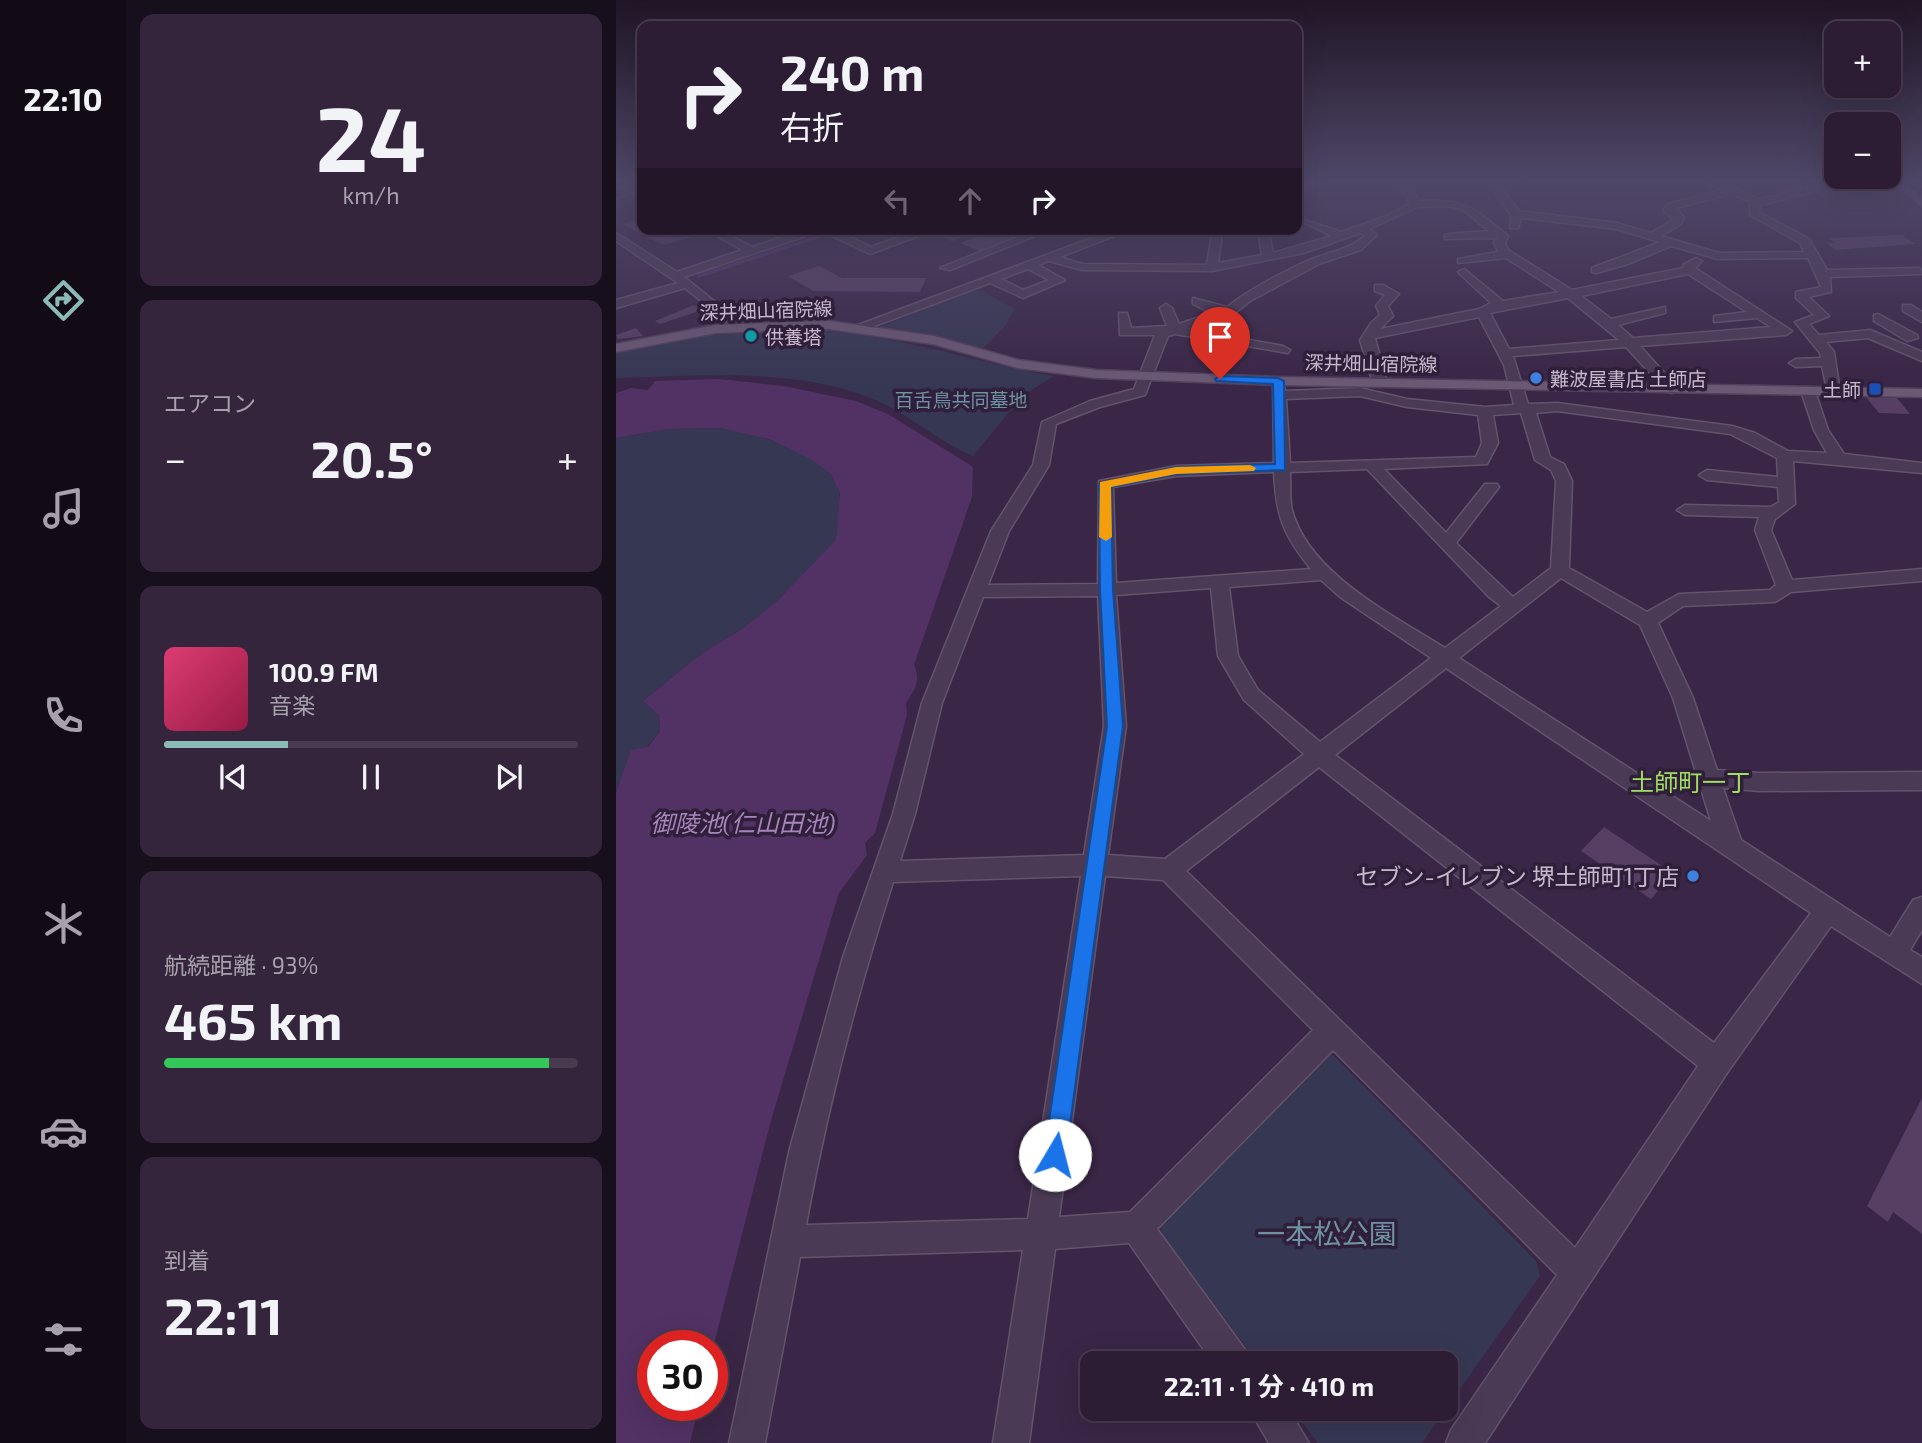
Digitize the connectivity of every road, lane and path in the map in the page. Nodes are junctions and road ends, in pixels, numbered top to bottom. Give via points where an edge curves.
1 (629, 249) edge
2 (748, 249) edge
3 (756, 249) edge
4 (995, 249) edge
5 (1073, 249) edge
6 (1215, 249) edge
7 (1267, 249) edge
8 (1305, 249) edge
9 (1353, 249) edge
10 (1504, 249) edge
11 (1654, 249) edge
12 (1696, 249) edge
13 (1808, 249) edge
14 (751, 251) junction
15 (1508, 254) junction
16 (1711, 255) junction
17 (1810, 255) junction
18 (1268, 256) junction
19 (1050, 258) junction
20 (1028, 265) junction
21 (946, 268) dead end
22 (1212, 268) junction
23 (1596, 270) dead end
24 (1690, 270) junction
25 (1920, 271) dead end
26 (1825, 274) junction
27 (675, 276) junction
28 (991, 279) junction
29 (687, 284) junction
30 (1379, 288) dead end
31 (1569, 293) junction
32 (1197, 301) dead end
33 (616, 304) edge
34 (1500, 306) junction
35 (1166, 308) dead end
36 (1908, 308) dead end
37 (1661, 310) dead end
38 (1483, 312) junction
39 (1222, 313) junction
40 (1760, 314) junction
41 (1123, 316) dead end
42 (1878, 318) dead end
43 (1922, 318) edge
44 (1718, 319) dead end
45 (1610, 323) junction
46 (738, 327) junction
47 (856, 328) junction
48 (1175, 330) junction
49 (1782, 330) junction
50 (1369, 335) junction
51 (1814, 335) junction
52 (1874, 336) junction
53 (1630, 342) junction
54 (616, 348) edge
55 (1283, 350) dead end
56 (1503, 353) junction
57 (1920, 355) edge
58 (1829, 362) junction
59 (1796, 363) dead end
60 (1148, 377) junction
61 (1380, 383) junction
62 (1516, 386) junction
63 (1280, 388) junction
64 (1672, 389) junction
65 (1808, 391) junction
66 (1833, 392) junction
67 (1922, 393) edge
68 (1525, 408) junction
69 (1485, 411) junction
70 (1785, 456) junction
71 (1839, 459) junction
72 (1371, 465) junction
73 (1281, 467) junction
74 (1922, 468) edge
75 (1707, 475) dead end
76 (1786, 483) junction
77 (1491, 487) dead end
78 (1685, 510) dead end
79 (1771, 512) junction
80 (1447, 543) junction
81 (1560, 570) junction
82 (1325, 574) junction
83 (1922, 575) edge
84 (1219, 580) junction
85 (1786, 586) junction
86 (1107, 590) junction
87 (976, 591) junction
88 (1514, 606) junction
89 (1648, 621) junction
90 (1445, 659) junction
91 (1320, 755) junction
92 (1710, 778) junction
93 (1922, 781) edge
94 (1730, 843) junction
95 (1098, 866) junction
96 (1169, 870) junction
97 (884, 872) junction
98 (1922, 908) edge
99 (1829, 909) junction
100 (1894, 953) junction
101 (1922, 972) edge
102 (1332, 1031) junction
103 (1717, 1063) junction
104 (1137, 1227) junction
105 (1044, 1234) junction
106 (786, 1241) junction
107 (1577, 1272) junction
108 (1225, 1351) edge
109 (1275, 1421) edge
110 (747, 1443) edge
111 (1011, 1443) edge
112 (1291, 1443) edge
113 (1464, 1443) edge

1 - 27 street
2 - 14 street
3 - 14 street
4 - 21 street
5 - 19 street
6 - 22 street
7 - 18 street
8 - 18 street
9 - 39 street via 1315,262
10 - 15 street
11 - 23 street
12 - 16 street
13 - 17 street
14 - 27 street
15 - 31 street
15 - 34 street via 1463,267
16 - 17 street
16 - 24 street via 1692,262
17 - 26 street
18 - 22 street
19 - 20 street
19 - 22 street via 1070,266 1141,262
20 - 28 street
20 - 28 street via 1059,280 1023,294
24 - 31 street
24 - 40 street
25 - 26 street
26 - 51 street via 1827,289 1800,295 1823,316 1801,323
27 - 29 street
28 - 47 street
29 - 33 street
29 - 46 street
30 - 50 street via 1393,294 1381,306 1387,316
31 - 34 street
31 - 45 street
32 - 39 street
34 - 38 street
35 - 48 street
36 - 43 street
37 - 45 street
38 - 50 street
38 - 56 street
39 - 48 street
40 - 44 street
40 - 49 street
41 - 48 street via 1125,332
42 - 52 street via 1906,335
45 - 53 street
46 - 47 main road, 深井畑山宿院線
46 - 54 main road, 深井畑山宿院線
47 - 60 main road, 深井畑山宿院線 via 934,340 1029,366
48 - 55 street
48 - 60 street via 1162,334
49 - 51 street
49 - 53 street
50 - 61 street via 1368,347
51 - 52 street
51 - 58 street
52 - 57 street
53 - 56 street
53 - 64 street
56 - 62 street
58 - 59 street
58 - 66 street
60 - 63 main road, 深井畑山宿院線
60 - 87 street via 1140,393 1049,422 1041,465 1000,531
61 - 62 main road, 深井畑山宿院線
61 - 63 main road, 深井畑山宿院線
62 - 64 main road, 深井畑山宿院線
62 - 68 street
63 - 69 street via 1360,393
63 - 73 street
64 - 65 main road, 深井畑山宿院線
65 - 66 main road, 深井畑山宿院線
65 - 71 street via 1821,430
66 - 67 main road, 深井畑山宿院線
68 - 69 street
68 - 70 street via 1557,407 1732,430
68 - 81 street via 1543,460 1558,467 1564,481
69 - 72 street via 1490,443 1482,461
70 - 71 street
70 - 76 street
71 - 74 street
72 - 73 street
72 - 80 street
73 - 82 street via 1284,510 1292,530
73 - 86 street via 1176,471 1105,484
75 - 76 street
76 - 79 street via 1787,503
77 - 80 street
78 - 79 street
79 - 85 street via 1763,530
80 - 88 street via 1495,593
81 - 88 street
81 - 89 street
82 - 84 street
82 - 90 street
83 - 85 street
84 - 86 street
84 - 91 street via 1228,656 1251,695
85 - 89 street via 1775,596 1679,600
86 - 87 street
86 - 95 street via 1115,726
87 - 97 street via 932,703
88 - 90 street
89 - 92 street via 1683,698
90 - 91 street
90 - 94 street
91 - 96 street
91 - 103 street
92 - 93 street
92 - 94 street
94 - 99 street
95 - 96 street
95 - 97 street
95 - 105 street
96 - 102 street
97 - 106 street via 856,957 804,1152
98 - 100 street
99 - 100 street
99 - 103 street
100 - 101 street
102 - 104 street
102 - 107 street
103 - 107 street
104 - 105 street
104 - 108 street
105 - 106 street
105 - 111 street
106 - 110 street
107 - 113 street
109 - 112 street

